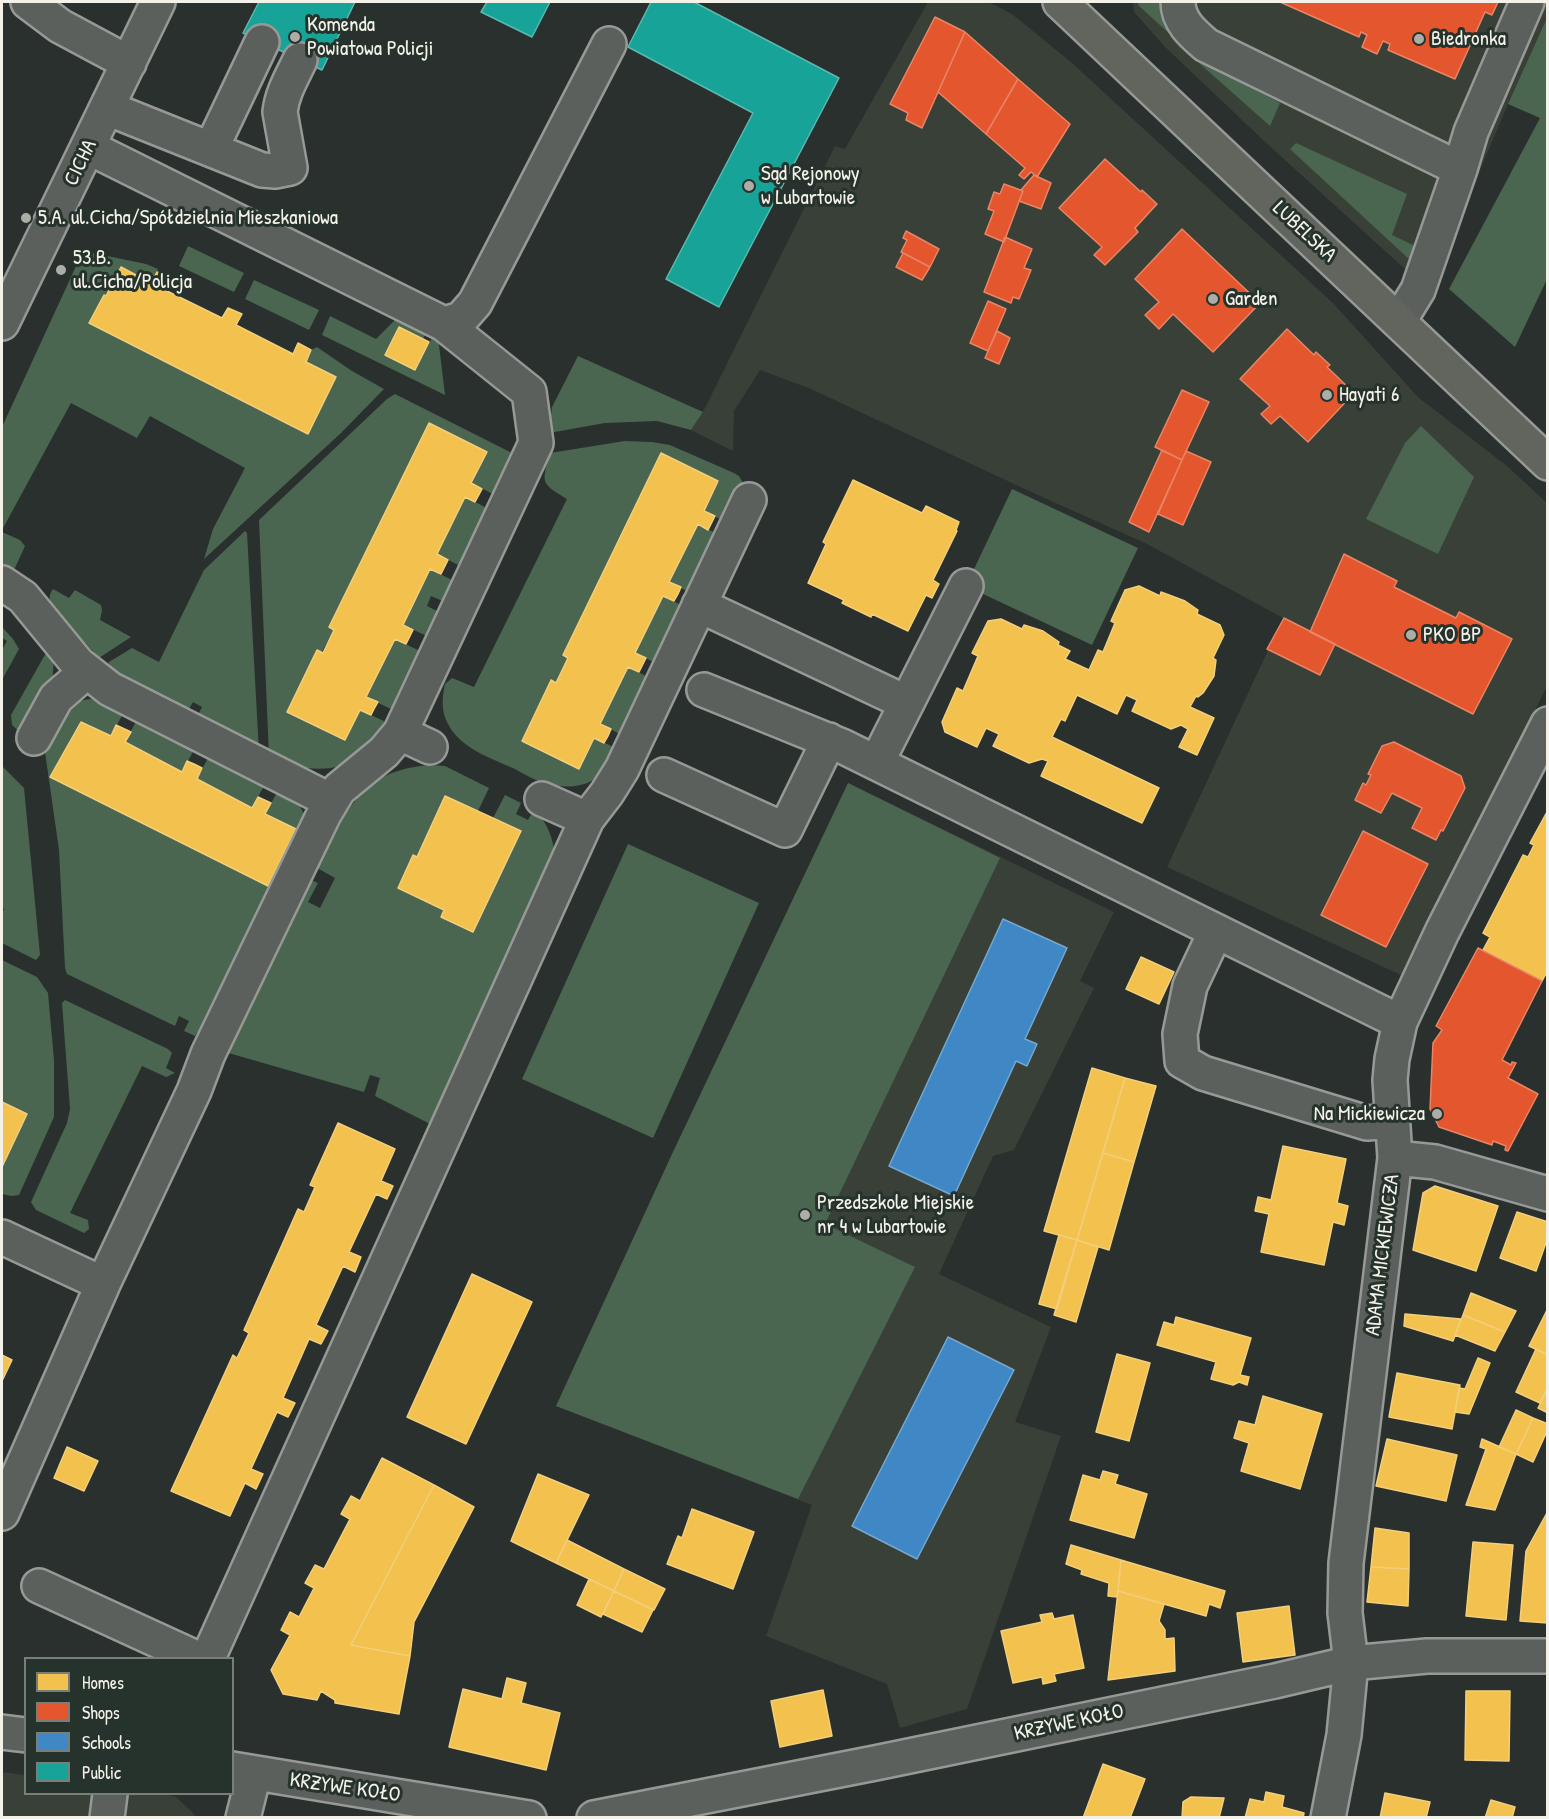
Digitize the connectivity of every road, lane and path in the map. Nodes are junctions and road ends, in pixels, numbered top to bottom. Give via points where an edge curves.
1 (28, 2) edge
2 (158, 2) edge
3 (1178, 2) edge
4 (1527, 2) edge
5 (1065, 3) edge
6 (262, 42) dead end
7 (609, 44) dead end
8 (300, 60) dead end
9 (129, 63) junction
10 (107, 108) junction
11 (88, 147) junction
12 (211, 149) junction
13 (1460, 169) junction
14 (1399, 321) junction
15 (2, 323) edge
16 (444, 324) junction
17 (1548, 463) edge
18 (749, 500) dead end
19 (2, 583) edge
20 (966, 586) dead end
21 (699, 605) junction
22 (87, 671) junction
23 (704, 690) dead end
24 (906, 703) junction
25 (1548, 724) edge
26 (400, 733) junction
27 (34, 738) dead end
28 (829, 740) junction
29 (430, 747) dead end
30 (1540, 760) edge
31 (877, 762) junction
32 (664, 775) dead end
33 (542, 799) dead end
34 (331, 801) junction
35 (587, 819) junction
36 (1216, 931) junction
37 (1400, 1022) junction
38 (1392, 1121) junction
39 (1395, 1158) junction
40 (1548, 1194) edge
41 (2, 1237) edge
42 (103, 1284) junction
43 (2, 1513) edge
44 (39, 1586) dead end
45 (1548, 1656) edge
46 (192, 1657) edge
47 (209, 1657) edge
48 (1351, 1662) junction
49 (2, 1732) edge
50 (24, 1736) edge
51 (243, 1772) edge
52 (110, 1795) edge
53 (107, 1818) edge
54 (243, 1818) edge
55 (529, 1818) edge
56 (594, 1818) edge
57 (1328, 1818) edge

1 - 9 street via 60,26
2 - 9 street, CICHA
3 - 13 street via 1188,30 1206,45
4 - 13 street via 1471,132
5 - 14 main road, LUBELSKA
6 - 12 street
7 - 16 street via 554,179 475,303 461,319
8 - 12 street via 282,98 280,112 290,168 262,170
9 - 10 street, CICHA
10 - 11 street, CICHA
10 - 12 street
11 - 15 street, CICHA
11 - 16 street
13 - 14 street via 1418,290
14 - 17 main road, LUBELSKA
16 - 26 street via 529,392 536,443
18 - 21 street
19 - 22 street via 23,597 70,656
20 - 24 street
21 - 24 street
21 - 35 street via 622,769
22 - 27 street via 56,698
22 - 34 street via 131,702
23 - 28 street
24 - 31 street
25 - 30 street, ADAMA MICKIEWICZA
26 - 29 street
26 - 34 street via 384,752 349,779
28 - 31 street
28 - 32 street via 785,830
30 - 37 street, ADAMA MICKIEWICZA via 1442,932
31 - 36 street
33 - 35 street
34 - 42 street via 208,1054
35 - 47 street
36 - 37 street
36 - 38 street via 1191,986 1180,1034 1182,1061 1203,1073 1368,1123
37 - 38 street, ADAMA MICKIEWICZA via 1390,1080
38 - 39 street, ADAMA MICKIEWICZA
39 - 40 street via 1435,1162
39 - 48 street, ADAMA MICKIEWICZA via 1346,1563
41 - 42 street
42 - 43 street
44 - 46 street
45 - 48 street, KRZYWE KOŁO via 1427,1656
48 - 56 street, KRZYWE KOŁO via 1275,1681
48 - 57 street, ADAMA MICKIEWICZA via 1344,1736
49 - 50 street
51 - 54 street
51 - 55 street, KRZYWE KOŁO
52 - 53 street

